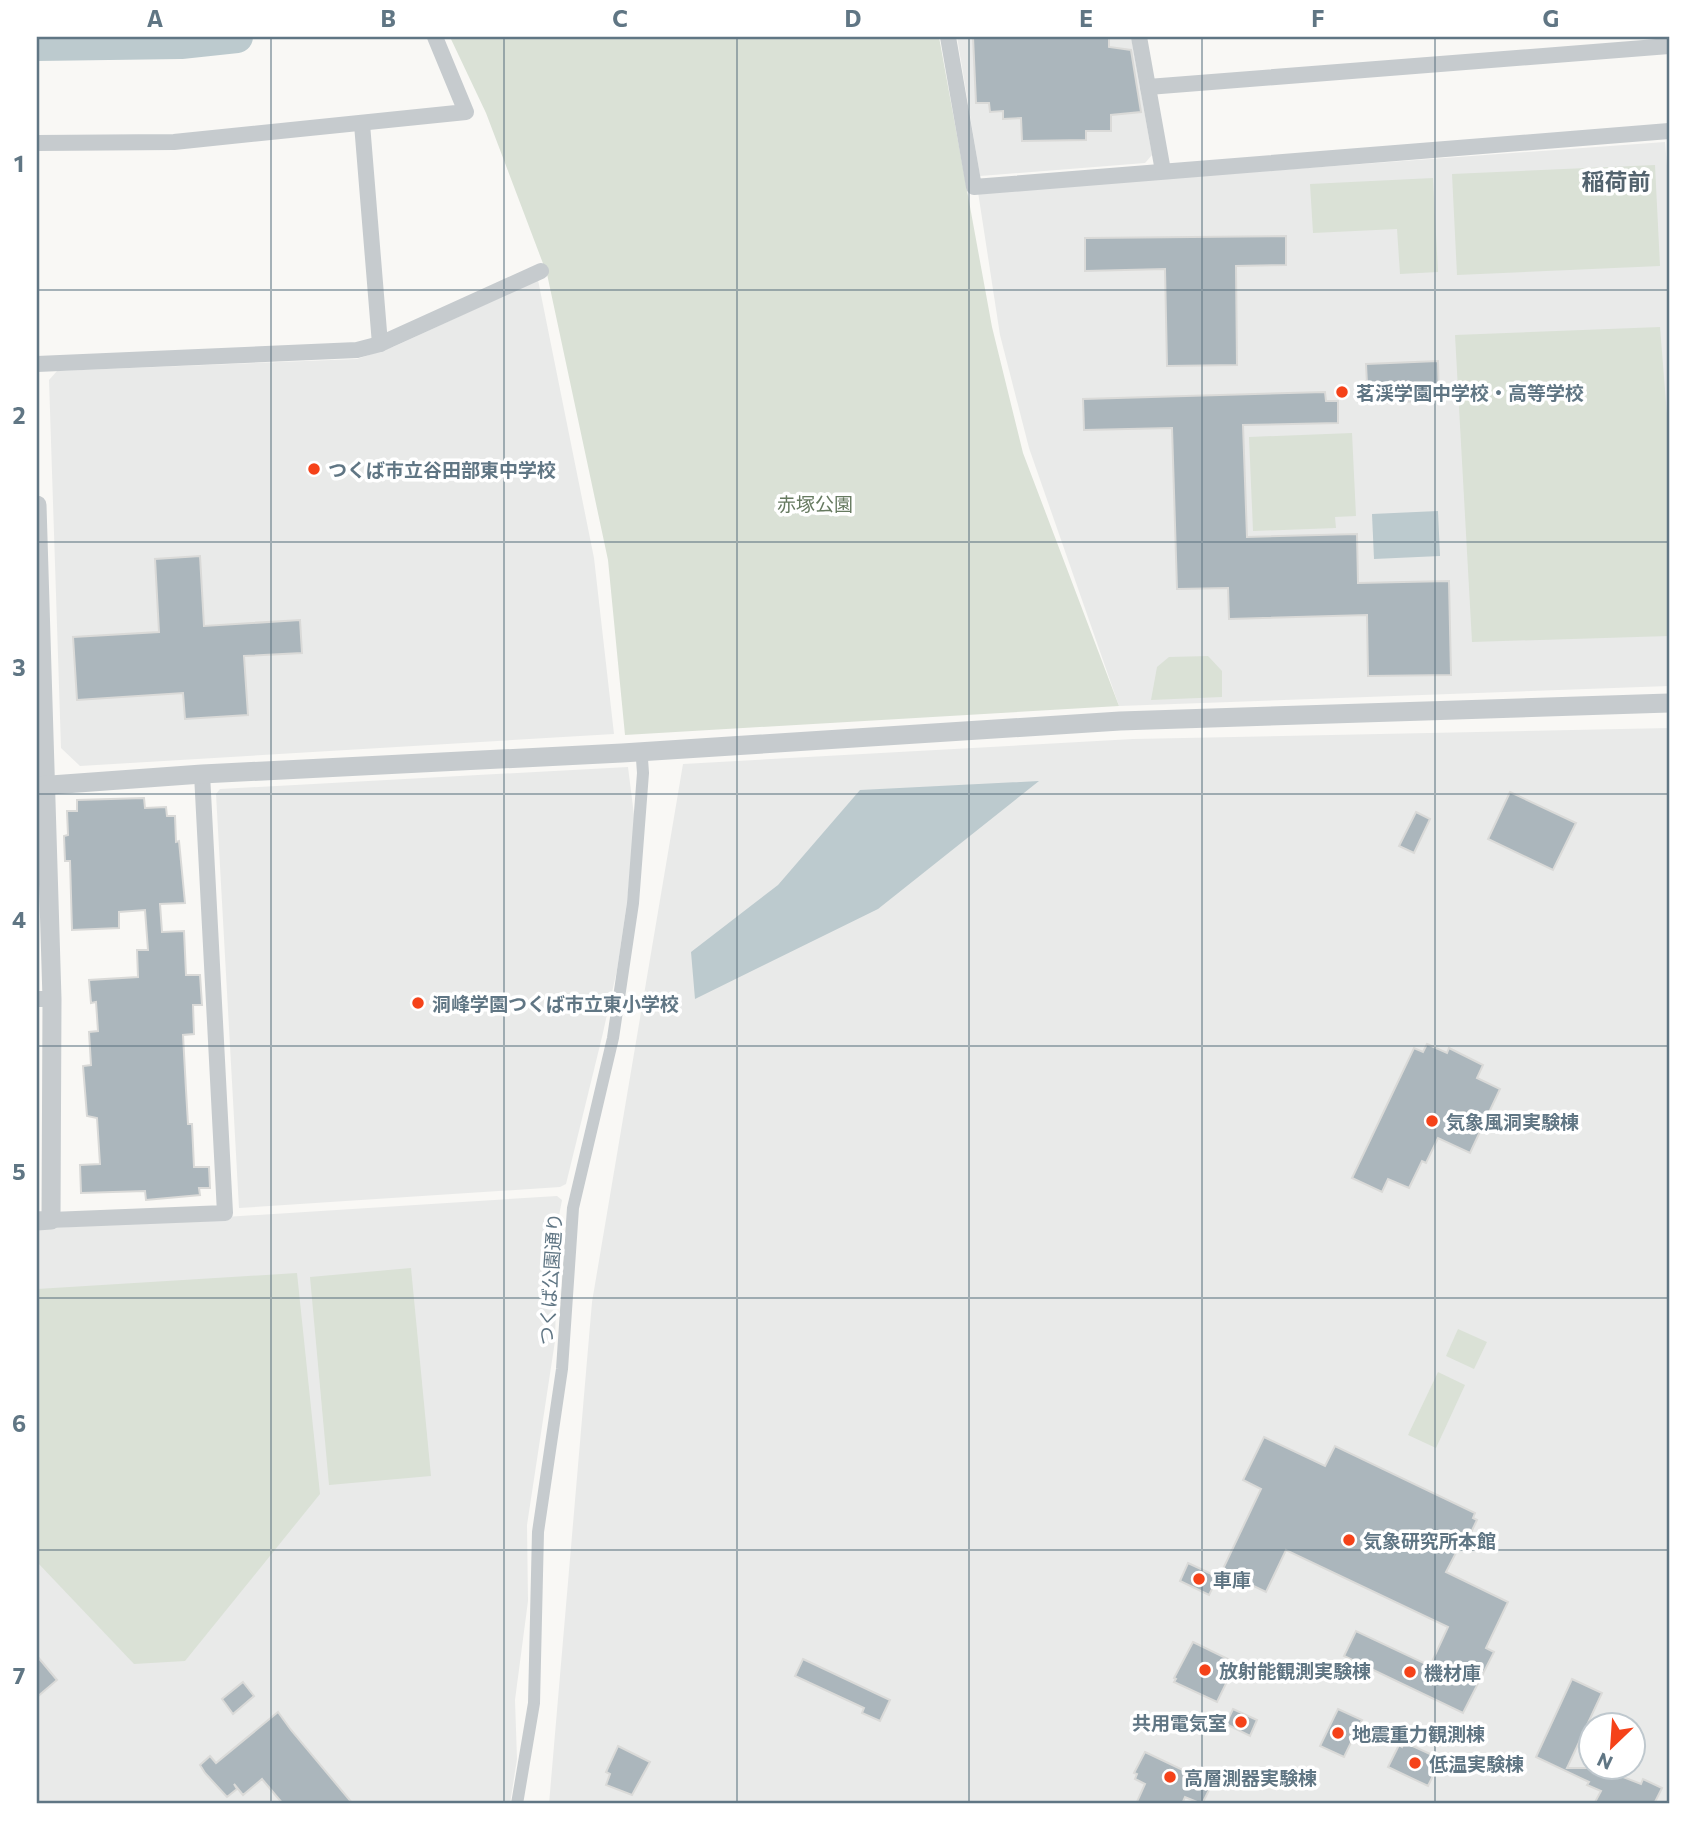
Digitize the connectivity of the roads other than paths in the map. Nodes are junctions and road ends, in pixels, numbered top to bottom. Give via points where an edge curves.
1 (435, 37) edge
2 (948, 37) edge
3 (1139, 37) edge
4 (1669, 46) edge
5 (1148, 87) junction
6 (362, 124) junction
7 (1669, 131) edge
8 (37, 143) edge
9 (1163, 171) junction
10 (541, 271) dead end
11 (380, 344) junction
12 (37, 364) edge
13 (37, 505) edge
14 (38, 574) edge
15 (39, 678) edge
16 (1669, 703) edge
17 (642, 759) dead end
18 (202, 774) junction
19 (41, 785) edge
20 (44, 999) edge
21 (44, 1221) edge
22 (517, 1804) edge

1 - 6 street via 466,112
2 - 9 street via 974,187
3 - 5 street
4 - 5 street
5 - 9 street
6 - 8 street via 174,142
6 - 11 street
7 - 9 street
10 - 11 street
11 - 12 street via 357,350
13 - 14 street
14 - 15 street
15 - 19 street
16 - 18 street via 1120,721
17 - 22 street, つくば公園通り via 633,903 615,1024 573,1208 562,1369 538,1532 534,1703
18 - 19 street
18 - 21 street via 225,1213
19 - 20 street
20 - 21 street

